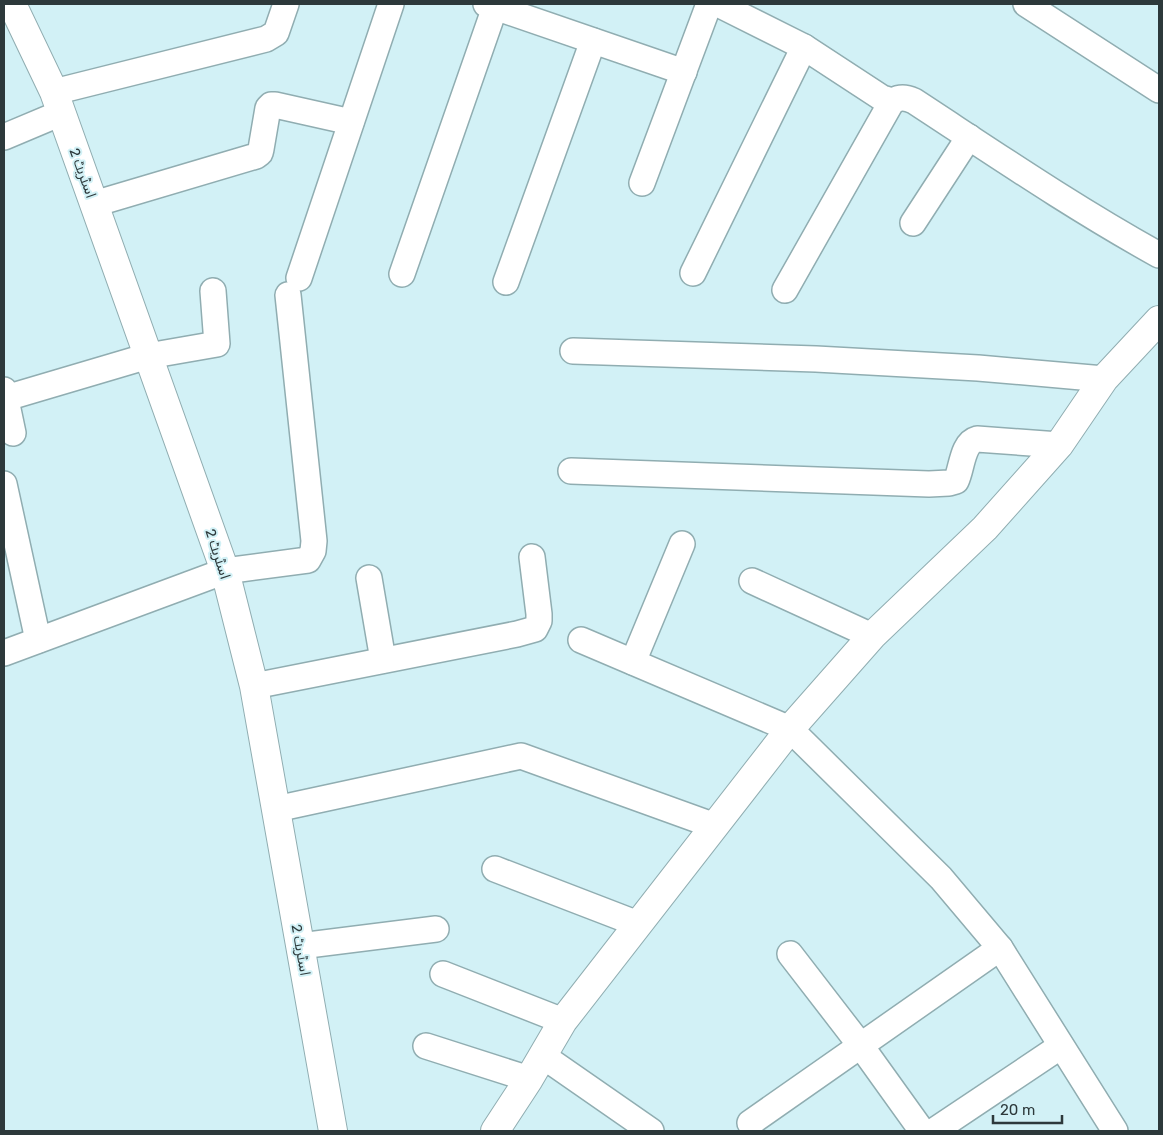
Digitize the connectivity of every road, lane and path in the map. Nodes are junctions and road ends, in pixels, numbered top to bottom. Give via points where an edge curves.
1 (12, 4) edge
2 (286, 4) edge
3 (391, 4) edge
4 (717, 4) edge
5 (1026, 4) edge
6 (491, 5) edge
7 (593, 41) junction
8 (804, 47) junction
9 (684, 72) junction
10 (1159, 90) edge
11 (892, 101) junction
12 (58, 103) junction
13 (351, 122) junction
14 (4, 137) edge
15 (969, 137) junction
16 (642, 183) dead end
17 (94, 204) junction
18 (913, 223) dead end
19 (1159, 255) edge
20 (692, 273) dead end
21 (402, 274) dead end
22 (506, 282) dead end
23 (785, 290) dead end
24 (213, 291) dead end
25 (1159, 320) edge
26 (573, 351) dead end
27 (148, 356) junction
28 (1104, 379) junction
29 (5, 394) edge
30 (13, 433) dead end
31 (1059, 445) junction
32 (570, 471) dead end
33 (4, 484) edge
34 (682, 544) dead end
35 (532, 557) dead end
36 (225, 571) junction
37 (369, 578) dead end
38 (752, 581) dead end
39 (872, 636) junction
40 (38, 640) junction
41 (580, 640) dead end
42 (4, 653) edge
43 (383, 660) junction
44 (633, 662) junction
45 (254, 686) junction
46 (790, 729) junction
47 (276, 809) junction
48 (715, 826) junction
49 (495, 869) dead end
50 (638, 924) junction
51 (436, 928) dead end
52 (300, 946) junction
53 (1000, 948) junction
54 (790, 954) dead end
55 (443, 974) dead end
56 (564, 1021) junction
57 (426, 1046) dead end
58 (861, 1046) junction
59 (1061, 1046) junction
60 (543, 1056) junction
61 (529, 1079) junction
62 (750, 1123) dead end
63 (333, 1131) edge
64 (495, 1131) edge
65 (651, 1131) edge
66 (922, 1131) edge
67 (934, 1131) edge
68 (1115, 1131) edge

1 - 12 street, اسٹریٹ 2
2 - 12 street via 276,33 266,39
3 - 13 street
4 - 8 street
4 - 9 street
5 - 10 street
6 - 7 street
6 - 21 street
7 - 9 street
7 - 22 street
8 - 11 street via 882,98
8 - 20 street
9 - 16 street
11 - 15 street via 900,97 914,100
11 - 23 street
12 - 14 street
12 - 17 street, اسٹریٹ 2
13 - 17 street via 271,106 260,153 256,156
13 - 36 street via 293,286 313,551 308,560
15 - 18 street
15 - 19 street via 1043,186
17 - 27 street, اسٹریٹ 2
24 - 27 street via 217,344
25 - 28 street
26 - 28 street via 816,359
27 - 29 street
27 - 36 street, اسٹریٹ 2
28 - 31 street
29 - 30 street
31 - 32 street via 971,440 956,481 949,483
31 - 39 street via 985,528
33 - 40 street
34 - 44 street
35 - 43 street via 539,614 535,629
36 - 40 street
36 - 45 street, اسٹریٹ 2
37 - 43 street
38 - 39 street
39 - 46 street
40 - 42 street
41 - 44 street
43 - 45 street
44 - 46 street
45 - 47 street, اسٹریٹ 2
46 - 48 street
46 - 53 street via 941,878
47 - 48 street via 521,756
47 - 52 street, اسٹریٹ 2
48 - 50 street
49 - 50 street
50 - 56 street
51 - 52 street
52 - 63 street, اسٹریٹ 2
53 - 58 street
53 - 59 street
54 - 58 street
55 - 56 street
56 - 60 street
57 - 61 street
58 - 62 street
58 - 66 street
59 - 67 street
59 - 68 street
60 - 61 street
60 - 65 street
61 - 64 street

